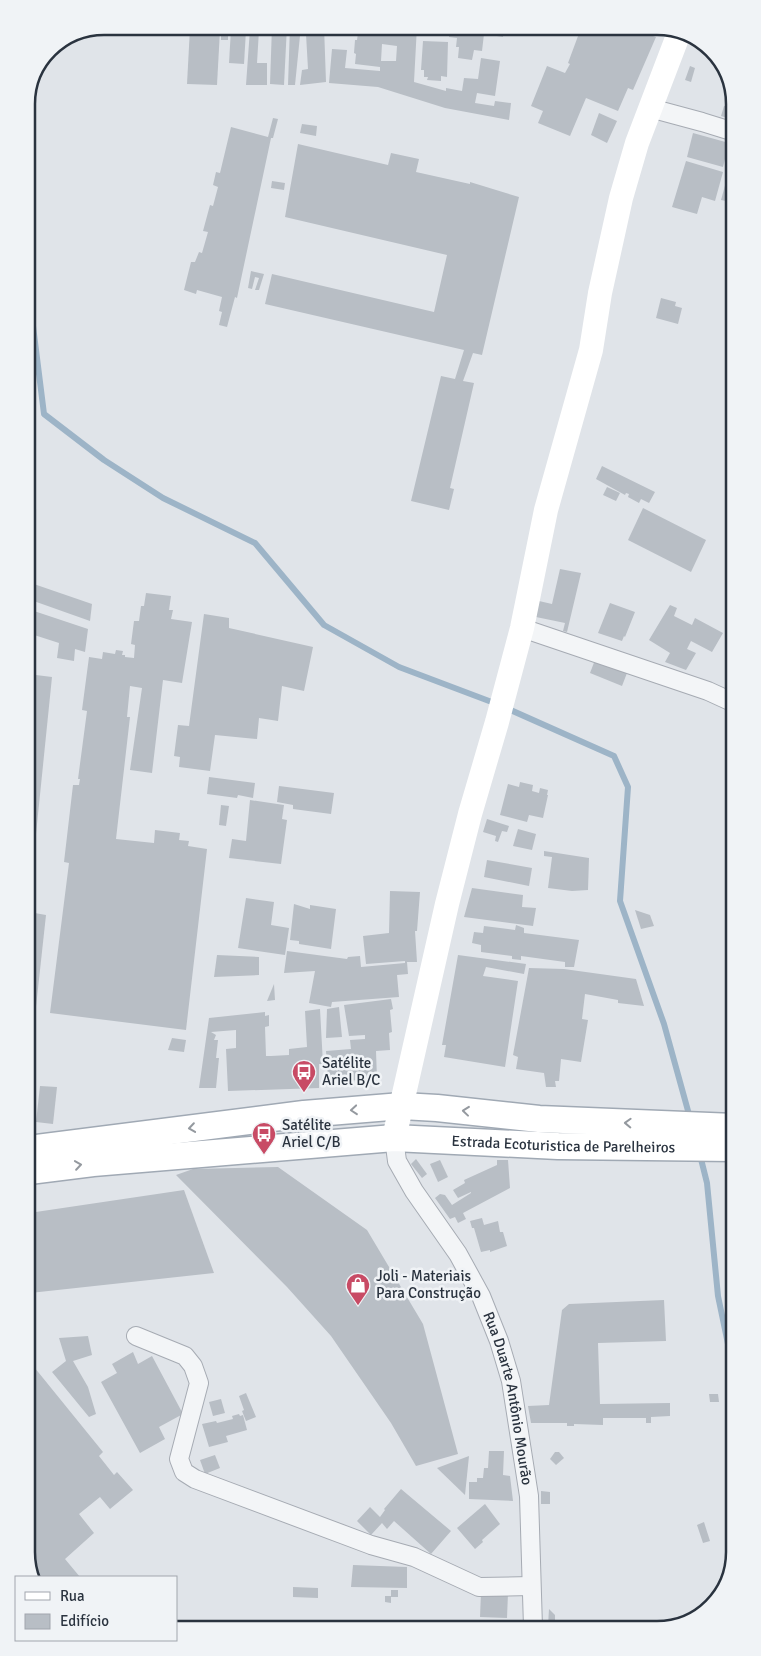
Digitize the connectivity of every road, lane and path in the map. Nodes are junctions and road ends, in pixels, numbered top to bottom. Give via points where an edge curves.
1 (676, 38) edge
2 (650, 108) junction
3 (726, 129) edge
4 (522, 628) junction
5 (726, 699) edge
6 (402, 1106) junction
7 (680, 1136) junction
8 (726, 1137) edge
9 (394, 1138) junction
10 (35, 1148) edge
11 (35, 1171) edge
12 (136, 1336) dead end
13 (531, 1586) junction
14 (532, 1621) edge

1 - 2 main road, Rua Duarte Antônio Mourão
2 - 3 street
2 - 4 main road, Rua Duarte Antônio Mourão via 621,198 591,350 546,510
4 - 5 street
4 - 6 main road, Rua Duarte Antônio Mourão via 447,904
7 -> 6 main road, Estrada Ecoturistica de Parelheiros
6 - 9 main road, Rua Duarte Antônio Mourão
6 -> 10 main road, Estrada Ecoturistica de Parelheiros via 284,1117
7 - 8 main road, Estrada Ecoturistica de Parelheiros
7 - 9 main road, Estrada Ecoturistica de Parelheiros via 558,1146
11 -> 9 main road, Estrada Ecoturistica de Parelheiros via 93,1163
9 - 13 street, Rua Duarte Antônio Mourão via 397,1161 458,1254 481,1296 499,1342 511,1382 529,1496
12 - 13 street via 185,1356 193,1366 199,1383 179,1459 184,1472 195,1479 371,1545 414,1557 479,1587
13 - 14 street, Rua Duarte Antônio Mourão

